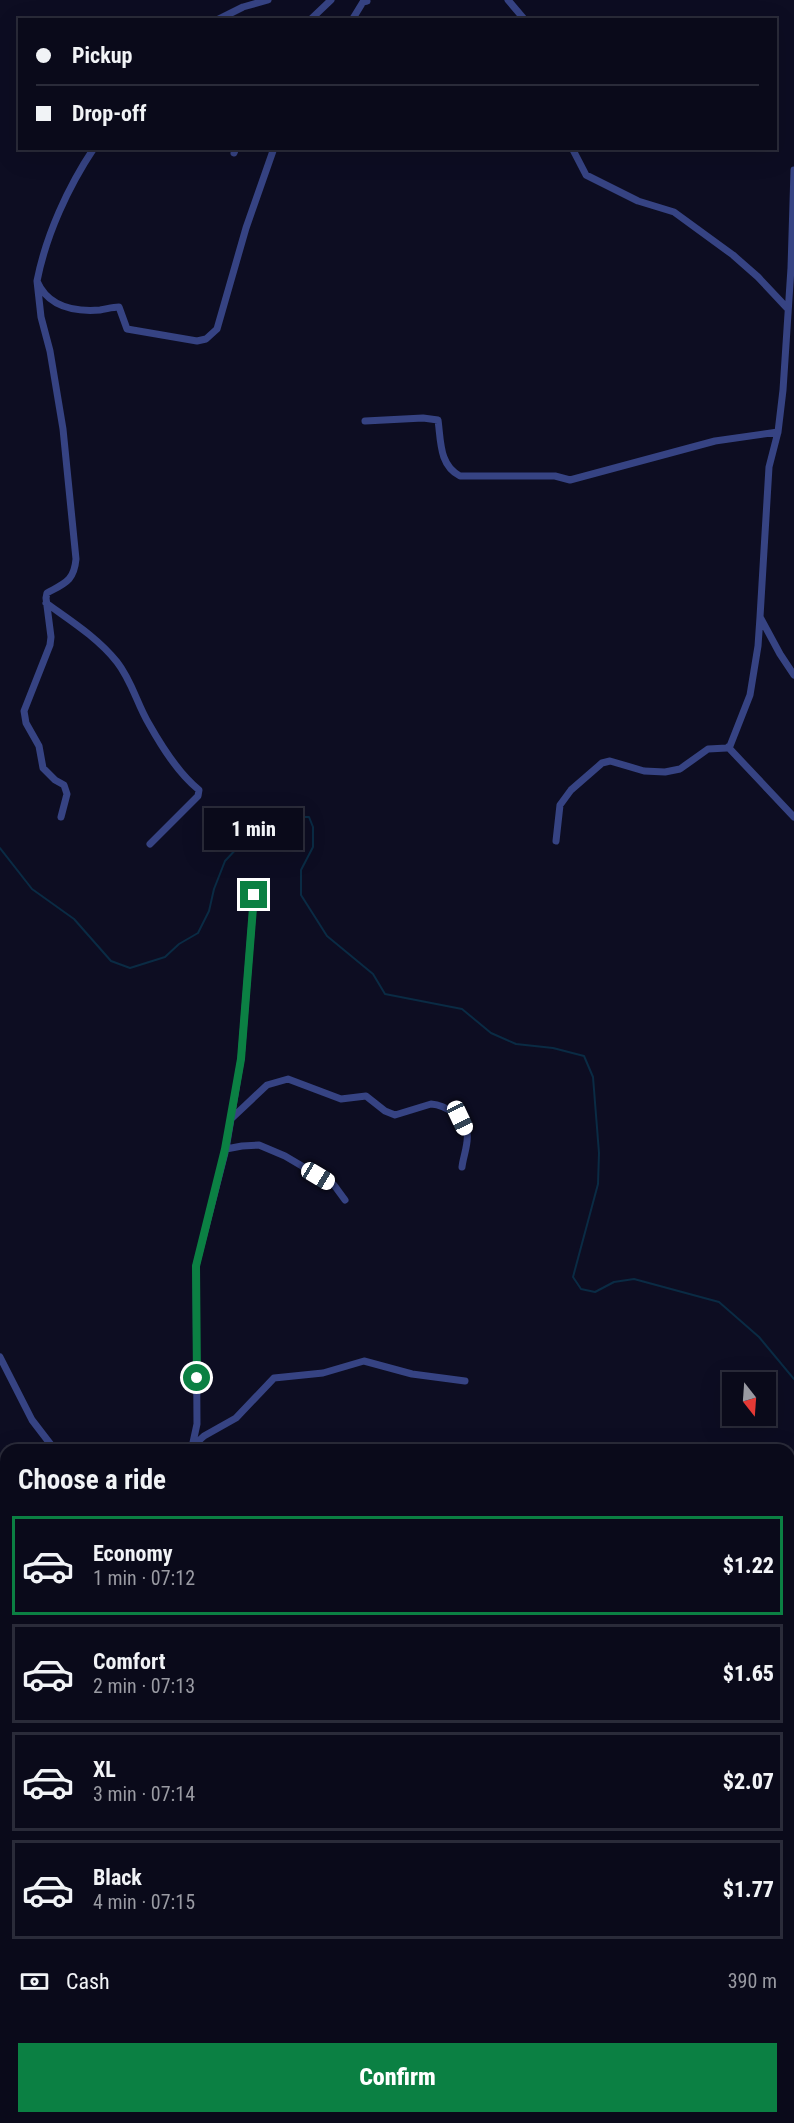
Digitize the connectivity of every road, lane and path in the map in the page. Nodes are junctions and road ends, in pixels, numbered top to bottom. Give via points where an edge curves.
1 (268, 0) edge
2 (331, 0) edge
3 (361, 0) edge
4 (368, 0) edge
5 (508, 0) edge
6 (221, 18) edge
7 (312, 18) edge
8 (353, 18) edge
9 (523, 18) edge
10 (93, 150) edge
11 (273, 150) edge
12 (573, 150) edge
13 (794, 170) edge
14 (37, 281) junction
15 (788, 309) junction
16 (365, 421) dead end
17 (778, 432) junction
18 (46, 603) junction
19 (760, 617) junction
20 (794, 675) edge
21 (728, 747) junction
22 (61, 817) dead end
23 (794, 817) edge
24 (556, 841) dead end
25 (150, 844) dead end
26 (254, 895) dead end
27 (231, 1119) junction
28 (225, 1149) junction
29 (462, 1167) dead end
30 (345, 1200) dead end
31 (0, 1357) edge
32 (465, 1381) dead end
33 (50, 1444) edge
34 (192, 1444) edge
35 (196, 1444) edge

1 - 6 street
2 - 7 street
3 - 4 street
4 - 8 street
5 - 9 street
10 - 14 street via 56,224
11 - 14 street via 217,329 206,339 197,341 127,329 119,307 81,310 57,305
12 - 15 street via 586,175 638,201 674,212 733,255
13 - 15 street
14 - 18 street via 63,429 76,559 75,573 68,582 47,593
15 - 17 street
16 - 17 street via 431,417 438,420 445,463 459,476 555,476 570,480 715,441
17 - 19 street via 769,467
18 - 22 street via 50,645 24,711 39,746 43,768 64,785 67,794
18 - 25 street via 96,640 118,663 148,723 188,781 199,790 198,796
19 - 20 street
19 - 21 street via 750,695
21 - 23 street
21 - 24 street via 708,749 680,768 665,772 644,771 610,761 602,763 560,805
26 - 27 street via 241,1059
27 - 28 street
27 - 29 street via 267,1085 288,1079 341,1099 366,1096 395,1115 437,1105 460,1118 468,1133
28 - 30 street via 259,1145 285,1156 334,1185
28 - 34 street via 196,1266 197,1424
31 - 33 street via 32,1420
32 - 35 street via 412,1374 364,1361 323,1373 274,1378 236,1418

